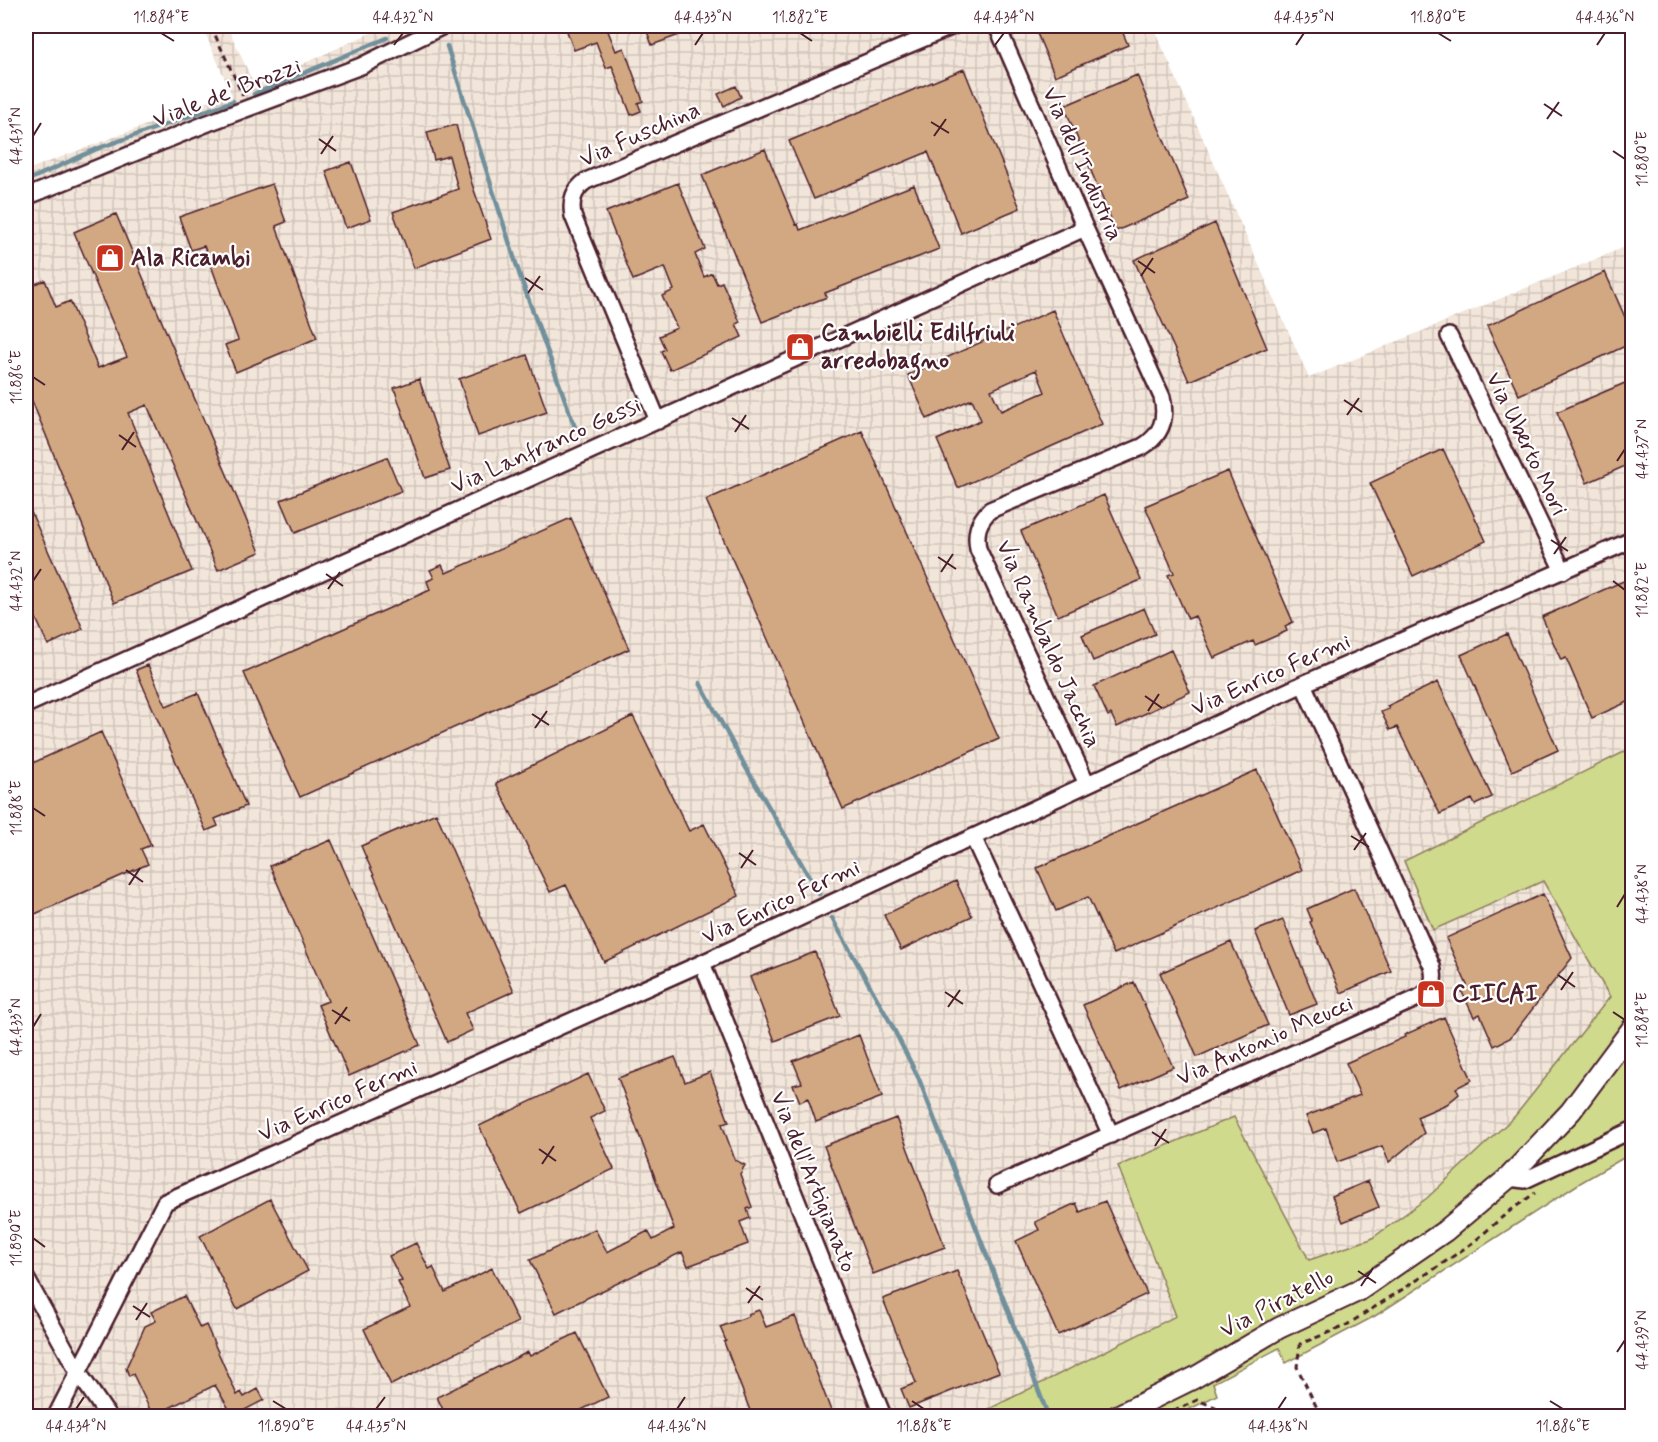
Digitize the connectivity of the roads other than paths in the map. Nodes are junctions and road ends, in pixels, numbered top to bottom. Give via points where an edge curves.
1 (443, 26) edge
2 (953, 26) edge
3 (997, 26) edge
4 (26, 197) edge
5 (1085, 228) junction
6 (1449, 336) dead end
7 (658, 421) junction
8 (1142, 447) joint
9 (1632, 540) edge
10 (1563, 572) junction
11 (1303, 684) junction
12 (26, 705) edge
13 (1087, 784) junction
14 (973, 837) junction
15 (702, 963) junction
16 (1632, 1029) edge
17 (1632, 1130) edge
18 (1111, 1135) junction
19 (1508, 1178) junction
20 (997, 1185) dead end
21 (26, 1278) edge
22 (78, 1372) junction
23 (56, 1416) edge
24 (108, 1416) edge
25 (883, 1416) edge
26 (1117, 1416) edge

1 - 4 street, Viale de' Brozzi via 361,66
2 - 7 street, Via Fuschina via 586,181 575,192 573,216
3 - 5 street, Via dell'Industria
5 - 7 street, Via Lanfranco Gessi
5 - 8 street, Via dell'Industria via 1165,408 1160,431
6 - 10 street, Via Uberto Mori
7 - 12 street, Via Lanfranco Gessi
8 - 13 street, Via Rambaldo Jacchia via 990,510 983,517 976,538
9 - 10 street, Via Enrico Fermi
10 - 11 street, Via Enrico Fermi
11 - 13 street, Via Enrico Fermi
11 - 18 street, Via Antonio Meucci via 1432,966 1434,982 1425,995
13 - 14 street, Via Enrico Fermi
14 - 15 street, Via Enrico Fermi
14 - 18 street
15 - 22 street, Via Enrico Fermi via 165,1202
15 - 25 street, Via dell'Artigianato
16 - 19 main road, Via Piratello via 1571,1111
17 - 19 street via 1525,1180
18 - 20 street, Via Antonio Meucci
19 - 26 main road, Via Piratello via 1445,1231 1358,1291 1278,1328 1194,1378
21 - 22 street
22 - 23 street, Via Enrico Fermi
22 - 24 street

